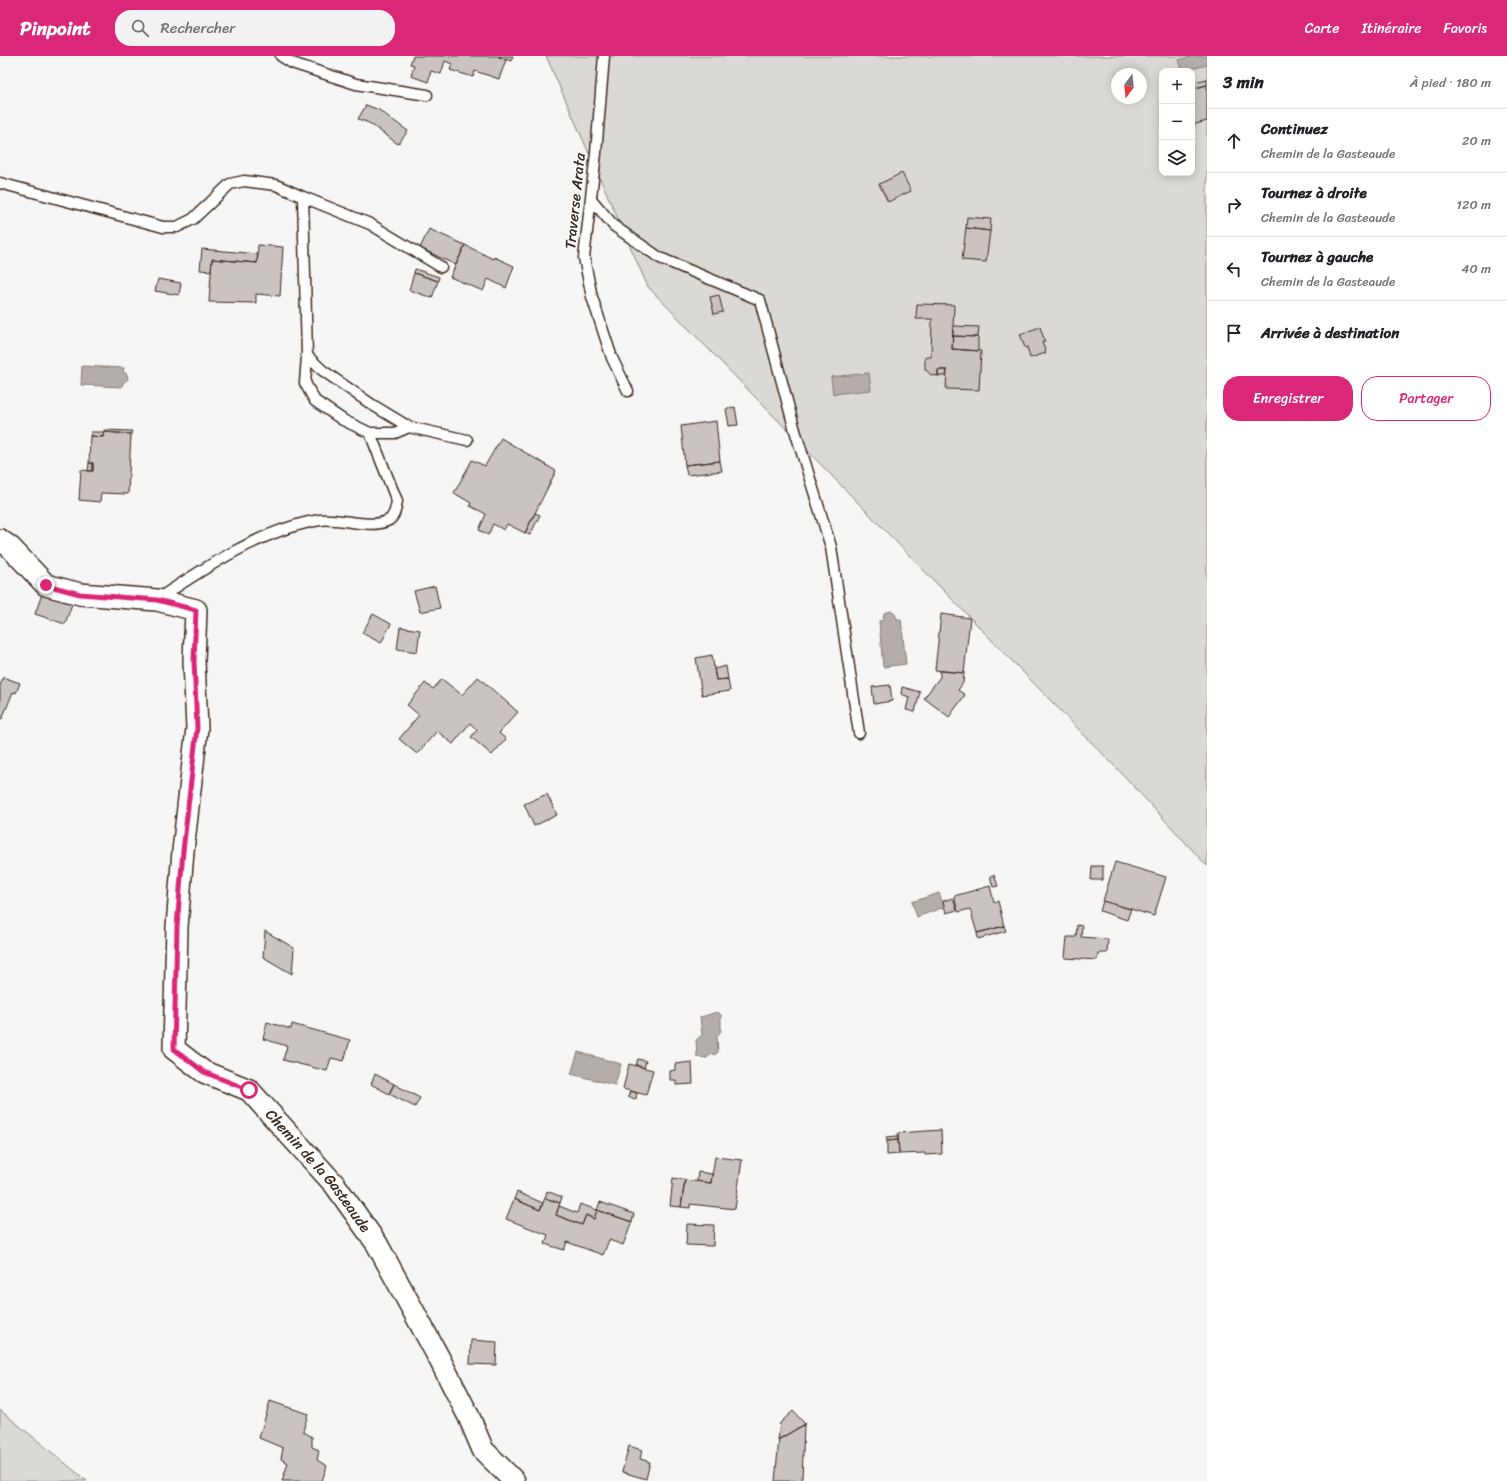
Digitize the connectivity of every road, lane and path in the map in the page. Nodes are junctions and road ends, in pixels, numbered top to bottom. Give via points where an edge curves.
1 (281, 56) edge
2 (604, 56) edge
3 (427, 95) dead end
4 (0, 183) edge
5 (303, 197) junction
6 (591, 199) junction
7 (440, 267) dead end
8 (307, 356) junction
9 (628, 391) dead end
10 (409, 427) junction
11 (370, 433) junction
12 (467, 440) dead end
13 (0, 540) edge
14 (157, 600) junction
15 (860, 734) dead end
16 (514, 1481) edge

1 - 3 lane via 292,63 356,84
2 - 6 lane, Traverse Arata
4 - 5 lane via 163,227 177,227 193,218 230,184 244,181 276,185
5 - 7 lane via 370,224
5 - 8 lane
6 - 9 lane, Traverse Arata via 584,258 592,297 612,358
6 - 15 lane via 614,226 660,258 760,300 794,427 831,547
8 - 10 lane via 322,370
8 - 11 lane via 305,383 315,401 343,420
10 - 11 lane via 395,433
10 - 12 lane
11 - 14 lane via 397,501 396,511 390,519 378,523 321,520 281,530 227,555
13 - 14 street, Chemin de la Gasteaude via 46,585 80,594
14 - 16 street, Chemin de la Gasteaude via 196,610 194,661 197,728 177,927 174,1049 204,1072 249,1090 335,1185 377,1244 443,1366 483,1450

